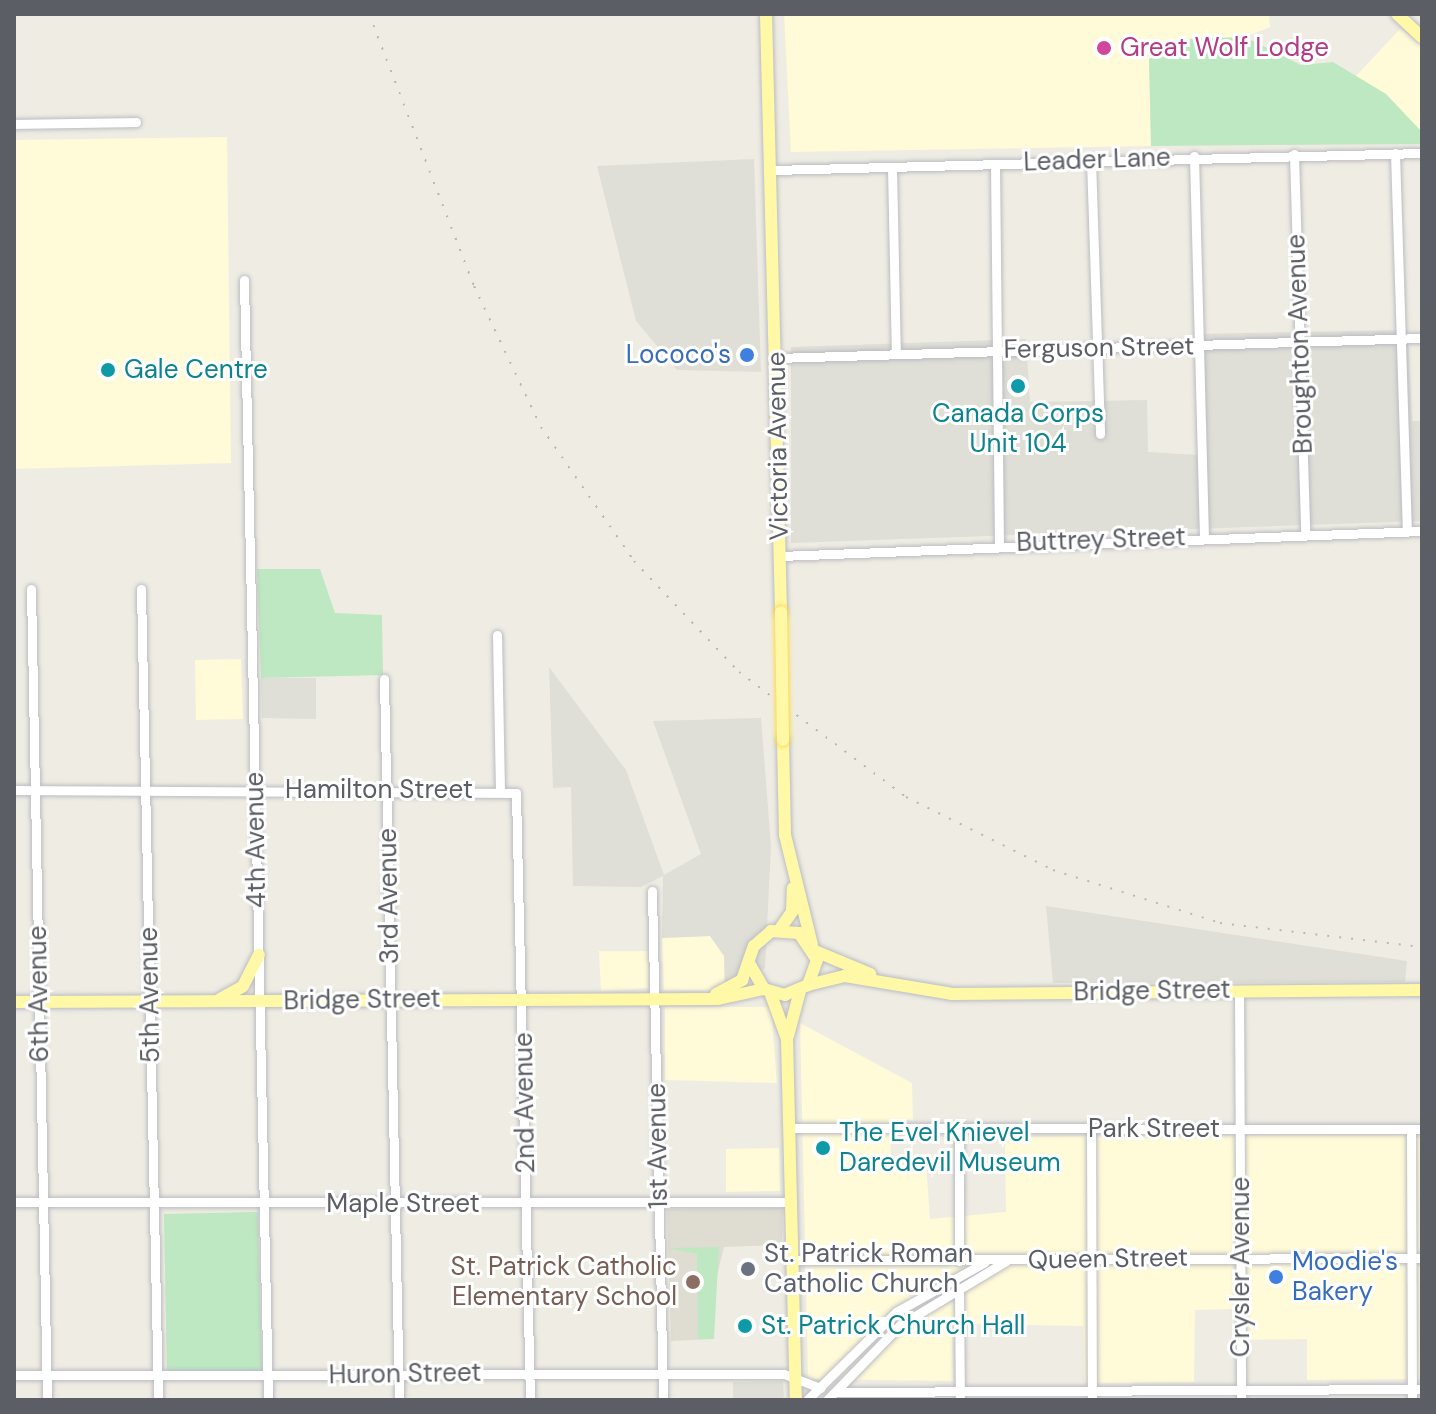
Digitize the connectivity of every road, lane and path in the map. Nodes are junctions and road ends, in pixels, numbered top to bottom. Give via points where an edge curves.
1 (766, 14) edge
2 (1397, 14) edge
3 (1422, 37) edge
4 (136, 122) dead end
5 (14, 124) edge
6 (1395, 153) junction
7 (1422, 153) edge
8 (1294, 154) junction
9 (1194, 156) junction
10 (1091, 160) junction
11 (995, 164) junction
12 (892, 168) junction
13 (773, 170) junction
14 (244, 280) dead end
15 (1422, 338) edge
16 (1403, 339) junction
17 (1300, 341) junction
18 (1199, 345) junction
19 (1099, 348) junction
20 (998, 350) junction
21 (896, 354) junction
22 (776, 358) junction
23 (1100, 434) dead end
24 (1407, 531) junction
25 (1422, 531) edge
26 (1305, 535) junction
27 (1204, 537) junction
28 (999, 543) junction
29 (780, 556) junction
30 (31, 589) dead end
31 (141, 589) dead end
32 (497, 635) dead end
33 (384, 679) dead end
34 (500, 789) junction
35 (14, 790) edge
36 (255, 790) junction
37 (387, 790) junction
38 (145, 791) junction
39 (35, 792) junction
40 (520, 806) joint
41 (794, 877) junction
42 (652, 891) dead end
43 (780, 929) junction
44 (814, 948) junction
45 (259, 955) junction
46 (750, 965) junction
47 (883, 982) junction
48 (804, 988) junction
49 (1239, 990) junction
50 (1422, 990) edge
51 (767, 991) junction
52 (710, 997) junction
53 (523, 998) junction
54 (655, 998) junction
55 (392, 1000) junction
56 (213, 1001) junction
57 (260, 1001) junction
58 (14, 1002) edge
59 (40, 1002) junction
60 (150, 1002) junction
61 (787, 1039) junction
62 (791, 1128) junction
63 (1240, 1128) junction
64 (959, 1129) junction
65 (1091, 1129) junction
66 (1411, 1129) junction
67 (1422, 1129) edge
68 (659, 1201) junction
69 (14, 1202) edge
70 (792, 1202) junction
71 (43, 1203) junction
72 (527, 1203) junction
73 (154, 1204) junction
74 (264, 1204) junction
75 (395, 1204) junction
76 (1242, 1258) junction
77 (1411, 1258) junction
78 (1422, 1258) edge
79 (1090, 1259) junction
80 (793, 1260) junction
81 (988, 1260) junction
82 (1006, 1260) junction
83 (959, 1261) junction
84 (959, 1292) junction
85 (398, 1373) junction
86 (529, 1373) junction
87 (663, 1373) junction
88 (14, 1375) edge
89 (46, 1375) junction
90 (795, 1375) junction
91 (268, 1376) junction
92 (158, 1377) junction
93 (820, 1388) junction
94 (837, 1392) junction
95 (1415, 1393) edge
96 (1092, 1395) edge
97 (1241, 1395) edge
98 (960, 1396) edge
99 (47, 1400) edge
100 (158, 1400) edge
101 (268, 1400) edge
102 (399, 1400) edge
103 (530, 1400) edge
104 (663, 1400) edge
105 (796, 1400) edge
106 (807, 1400) edge
107 (827, 1400) edge

1 - 13 main road, Victoria Avenue
2 - 3 main road
4 - 5 street
6 - 7 street, Leader Lane
6 - 8 street, Leader Lane
6 - 16 street
8 - 9 street, Leader Lane
8 - 17 street, Broughton Avenue
9 - 10 street, Leader Lane
9 - 18 street
10 - 11 street, Leader Lane
10 - 19 street
11 - 12 street, Leader Lane
11 - 20 street
12 - 13 street, Leader Lane
12 - 21 street
13 - 22 main road, Victoria Avenue
14 - 36 street, 4th Avenue
15 - 16 street, Ferguson Street
16 - 17 street, Ferguson Street
16 - 24 street
17 - 18 street, Ferguson Street
17 - 26 street, Broughton Avenue
18 - 19 street, Ferguson Street
18 - 27 street
19 - 20 street, Ferguson Street
19 - 23 street
20 - 21 street, Ferguson Street
20 - 28 street
21 - 22 street, Ferguson Street
22 - 29 main road, Victoria Avenue
24 - 25 street, Buttrey Street
24 - 26 street, Buttrey Street
26 - 27 street, Buttrey Street
27 - 28 street, Buttrey Street
28 - 29 street, Buttrey Street
29 - 41 main road, Victoria Avenue, bridge via 785,835
30 - 39 street, 6th Avenue
31 - 38 street, 5th Avenue
32 - 34 street
33 - 37 street, 3rd Avenue
34 - 37 street, Hamilton Street
34 - 40 street, Hamilton Street via 514,791
35 - 39 street, Hamilton Street
36 - 37 street, Hamilton Street
36 - 38 street, Hamilton Street
36 - 45 street, 4th Avenue
37 - 55 street, 3rd Avenue
38 - 39 street, Hamilton Street
38 - 60 street, 5th Avenue
39 - 59 street, 6th Avenue
40 - 53 street, 2nd Avenue
41 - 43 main road, Victoria Avenue via 792,912
41 - 44 main road, Victoria Avenue
42 - 54 street, 1st Avenue
43 - 44 main road
43 - 46 main road via 754,946
44 - 47 main road, Bridge Street
44 - 48 main road
45 - 56 main road via 243,986
45 - 57 street, 4th Avenue
46 - 51 main road
46 - 52 main road via 736,986
47 - 48 main road, Bridge Street via 845,976
47 - 49 main road, Bridge Street via 952,994
48 - 51 main road
48 - 61 main road
49 - 50 main road, Bridge Street
49 - 63 street, Crysler Avenue
51 - 52 main road, Bridge Street
51 - 61 main road
52 - 54 main road, Bridge Street
53 - 54 main road, Bridge Street
53 - 55 main road, Bridge Street
53 - 72 street, 2nd Avenue
54 - 68 street, 1st Avenue
55 - 57 main road, Bridge Street
55 - 75 street, 3rd Avenue
56 - 57 main road, Bridge Street
56 - 60 main road, Bridge Street
57 - 74 street, 4th Avenue
58 - 59 main road, Bridge Street
59 - 60 main road, Bridge Street
59 - 71 street, 6th Avenue
60 - 73 street, 5th Avenue
61 - 62 main road
62 - 64 street, Park Street
62 - 70 main road
63 - 65 street, Park Street
63 - 66 street, Park Street
63 - 76 street, Crysler Avenue
64 - 65 street, Park Street
64 - 83 street
65 - 79 street
66 - 67 street, Park Street
66 - 77 street
68 - 70 street, Maple Street
68 - 72 street, Maple Street
68 - 87 street, 1st Avenue
69 - 71 street, Maple Street
70 - 80 main road
71 - 73 street, Maple Street
71 - 89 street, 6th Avenue
72 - 75 street, Maple Street
72 - 86 street, 2nd Avenue
73 - 74 street, Maple Street
73 - 92 street, 5th Avenue
74 - 75 street, Maple Street
74 - 91 street, 4th Avenue
75 - 85 street, 3rd Avenue
76 - 77 street, Queen Street
76 - 79 street, Queen Street
76 - 97 street, Crysler Avenue
77 - 78 street, Queen Street
77 - 95 street
79 - 82 street, Queen Street
79 - 96 street
80 - 83 street, Queen Street
80 - 90 main road
81 - 82 street, Queen Street
81 - 83 street, Queen Street
81 - 93 street via 896,1312
82 - 84 street
84 - 94 street via 900,1325
84 - 98 street
85 - 86 street, Huron Street
85 - 91 street, Huron Street
85 - 102 street, 3rd Avenue
86 - 87 street, Huron Street
86 - 103 street, 2nd Avenue
87 - 90 street, Huron Street
87 - 104 street, 1st Avenue
88 - 89 street, Huron Street
89 - 92 street, Huron Street
89 - 99 street, 6th Avenue
90 - 93 street
90 - 105 main road
91 - 92 street, Huron Street
91 - 101 street, 4th Avenue
92 - 100 street, 5th Avenue
93 - 106 street
94 - 98 street
94 - 107 street
95 - 97 street
96 - 97 street
96 - 98 street

